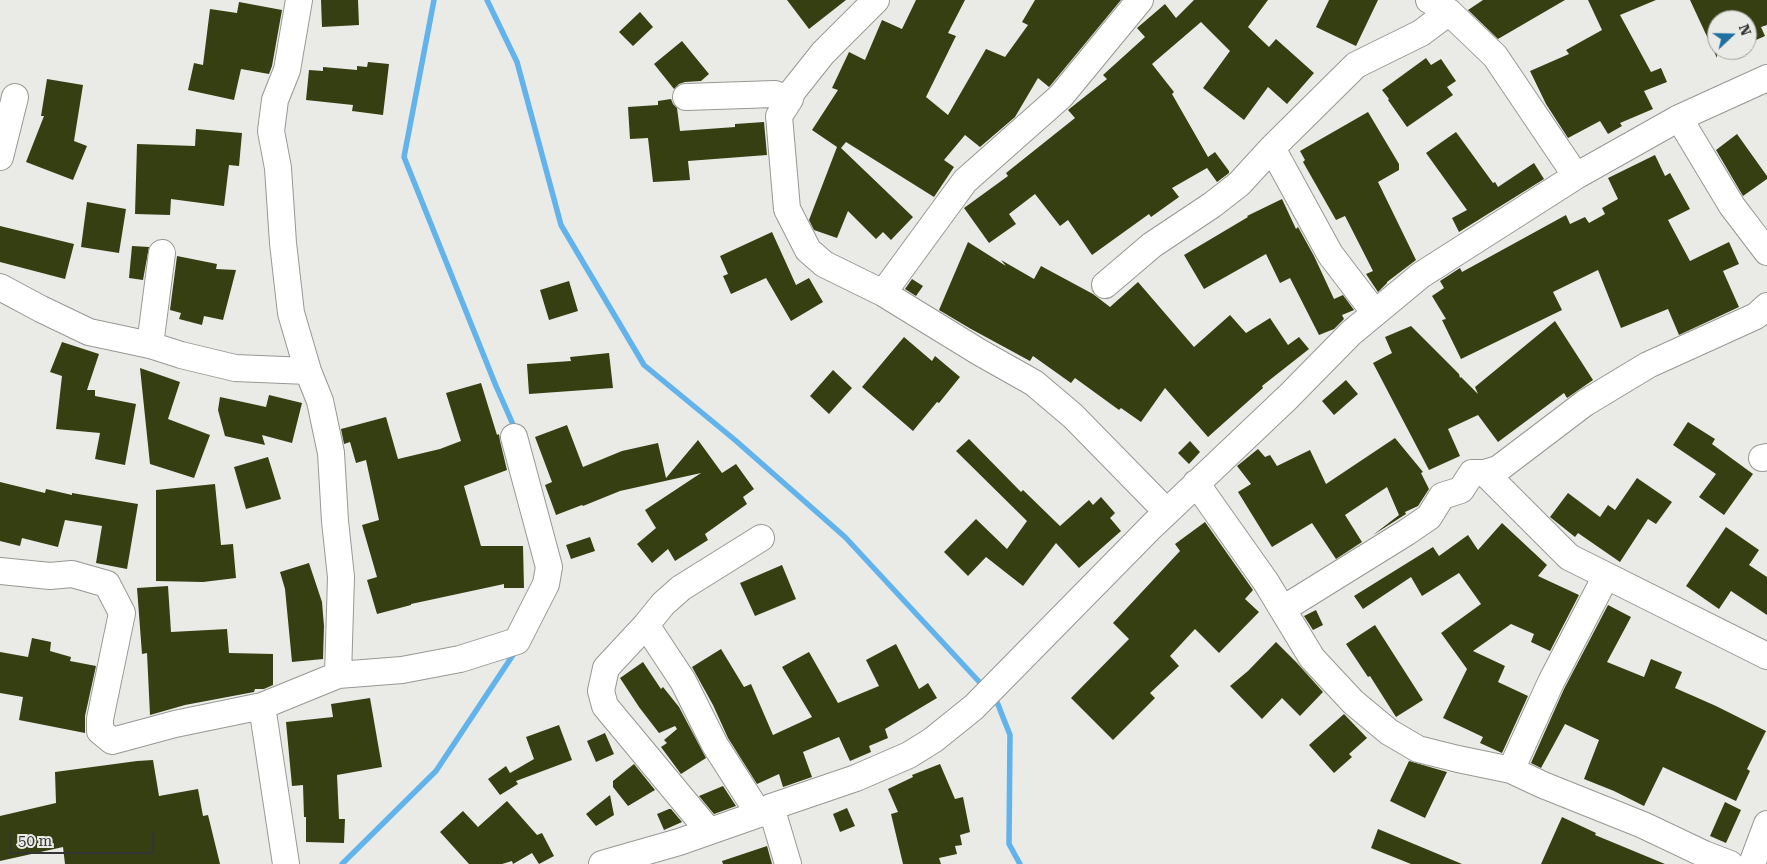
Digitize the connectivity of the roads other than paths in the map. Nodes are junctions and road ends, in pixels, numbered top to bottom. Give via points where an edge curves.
1 (299, 0) edge
2 (876, 0) edge
3 (1140, 0) edge
4 (1439, 6) edge
5 (1767, 78) edge
6 (15, 97) dead end
7 (686, 97) dead end
8 (790, 99) junction
9 (1679, 118) junction
10 (1272, 148) junction
11 (0, 157) edge
12 (1576, 176) junction
13 (1767, 252) edge
14 (162, 253) dead end
15 (1105, 284) dead end
16 (0, 287) edge
17 (883, 293) junction
18 (1767, 306) edge
19 (1374, 314) junction
20 (150, 345) junction
21 (308, 371) junction
22 (514, 437) dead end
23 (1485, 474) junction
24 (1196, 483) junction
25 (1167, 512) junction
26 (761, 538) dead end
27 (0, 571) edge
28 (1606, 576) junction
29 (1283, 609) junction
30 (646, 625) junction
31 (1767, 656) edge
32 (338, 675) junction
33 (262, 706) junction
34 (1511, 770) junction
35 (765, 811) junction
36 (1767, 824) edge
37 (709, 831) junction
38 (634, 860) edge
39 (286, 864) edge
40 (602, 864) edge
41 (788, 864) edge
42 (1730, 864) edge
43 (1752, 864) edge

1 - 21 street via 287,70 275,100 270,131 278,168 291,313
2 - 8 street via 823,53
3 - 17 street via 1061,96 965,182
4 - 10 street via 1421,33 1356,65
4 - 12 street via 1495,56
5 - 9 street
6 - 11 street
7 - 8 street via 775,94
8 - 17 street via 780,116 787,209 808,250 824,264
9 - 12 street
9 - 13 street via 1732,206
10 - 15 street via 1239,184 1152,245
10 - 19 street via 1330,254
12 - 19 street via 1421,275
14 - 20 street
16 - 20 street via 88,332
17 - 25 street via 1034,383 1073,416
18 - 23 street via 1756,316 1648,366 1585,403 1498,469
19 - 24 street
20 - 21 street via 235,368
21 - 32 street via 320,401 331,453 341,577
22 - 32 street via 549,567 546,584 517,641 450,661 402,670
23 - 28 street via 1569,557
23 - 29 street via 1472,473 1461,490 1442,496 1422,522
24 - 25 street
24 - 29 street
25 - 35 street via 974,707 933,740 856,778
26 - 30 street via 681,588
27 - 33 street via 50,576 72,574 107,584 122,612 100,719 100,731 112,741
28 - 31 street
28 - 34 street via 1555,673
29 - 34 street via 1312,658 1353,702 1389,732 1418,749
30 - 35 street via 683,681 715,745
30 - 37 street via 606,668 601,692 605,706
32 - 33 street
33 - 39 street
34 - 42 street
35 - 37 street
35 - 41 street
36 - 43 street
37 - 38 street
38 - 40 street

